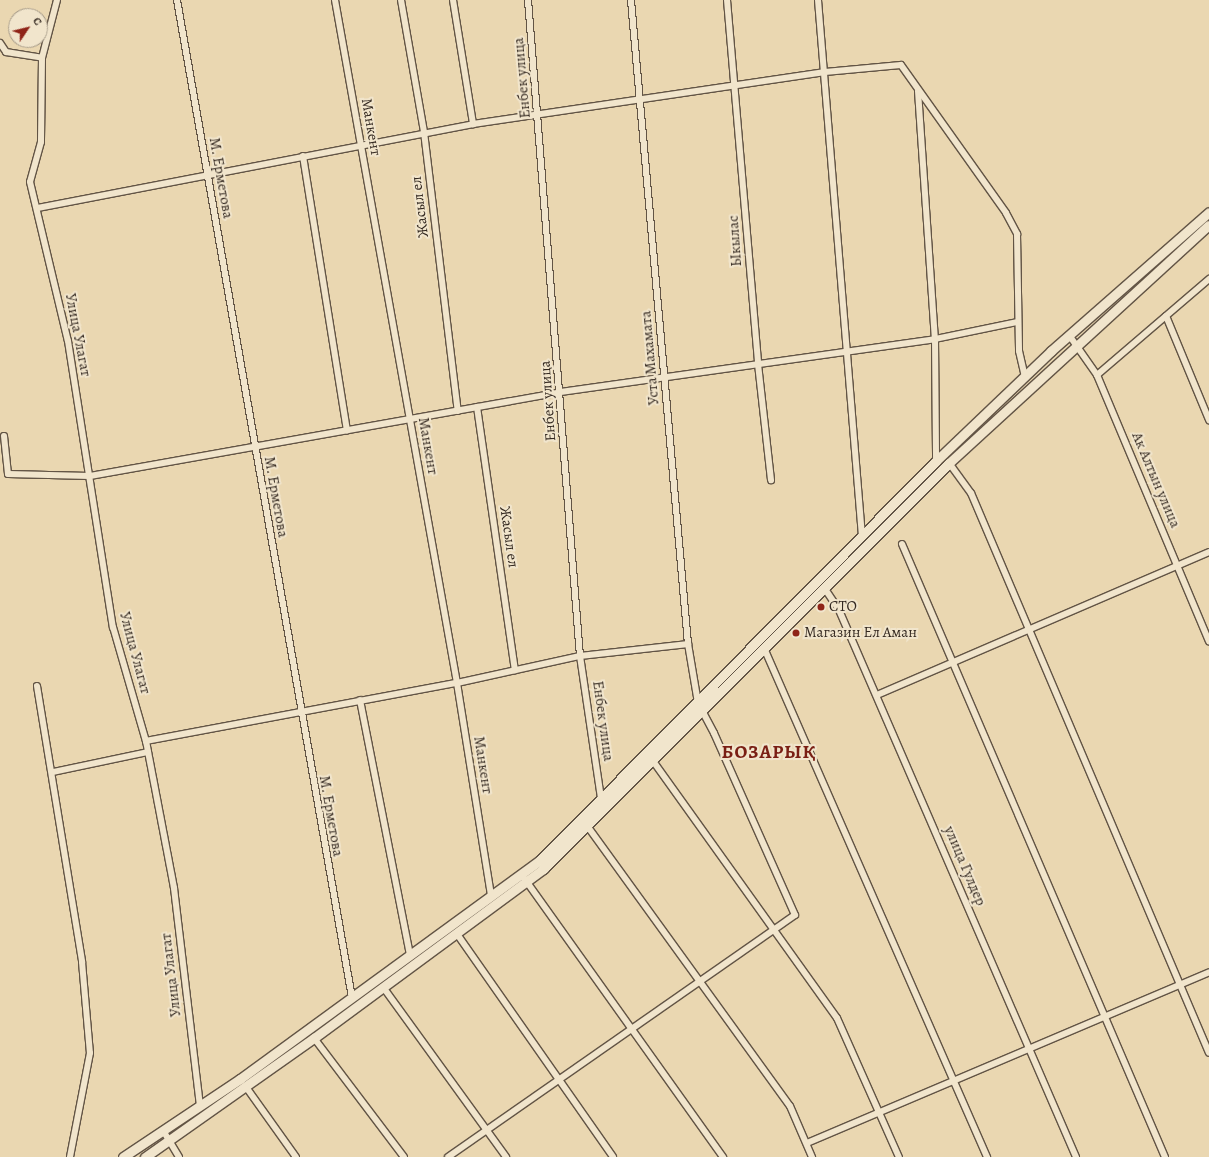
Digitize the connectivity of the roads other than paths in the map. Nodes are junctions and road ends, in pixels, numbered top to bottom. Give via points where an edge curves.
1 (57, 0) edge
2 (177, 0) edge
3 (335, 0) edge
4 (401, 0) edge
5 (453, 0) edge
6 (528, 0) edge
7 (631, 0) edge
8 (728, 0) edge
9 (818, 0) edge
10 (0, 42) edge
11 (3, 52) edge
12 (42, 58) junction
13 (825, 72) junction
14 (736, 86) junction
15 (918, 90) junction
16 (640, 98) junction
17 (539, 114) junction
18 (473, 124) junction
19 (424, 132) junction
20 (361, 145) junction
21 (303, 156) junction
22 (207, 173) junction
23 (38, 208) junction
24 (1209, 212) edge
25 (1209, 225) edge
26 (1209, 279) edge
27 (1166, 316) junction
28 (1017, 322) junction
29 (1070, 335) junction
30 (935, 339) junction
31 (1077, 348) junction
32 (848, 351) junction
33 (758, 364) junction
34 (1097, 375) junction
35 (1025, 377) junction
36 (665, 379) junction
37 (560, 392) junction
38 (477, 407) junction
39 (458, 411) junction
40 (410, 420) junction
41 (1209, 420) edge
42 (347, 431) junction
43 (4, 436) dead end
44 (254, 446) junction
45 (936, 461) junction
46 (949, 463) junction
47 (90, 476) junction
48 (771, 480) dead end
49 (862, 536) junction
50 (902, 544) dead end
51 (1209, 552) edge
52 (1177, 565) junction
53 (825, 588) junction
54 (1028, 630) junction
55 (1209, 640) edge
56 (688, 644) junction
57 (764, 648) junction
58 (580, 656) junction
59 (953, 662) junction
60 (515, 670) junction
61 (457, 683) junction
62 (37, 686) dead end
63 (877, 695) junction
64 (360, 700) junction
65 (698, 703) junction
66 (299, 710) junction
67 (703, 713) junction
68 (146, 741) junction
69 (148, 752) junction
70 (652, 761) junction
71 (53, 772) junction
72 (601, 799) junction
73 (588, 827) junction
74 (521, 873) junction
75 (527, 882) junction
76 (490, 896) junction
77 (774, 930) junction
78 (457, 934) junction
79 (410, 956) junction
80 (1209, 972) edge
81 (702, 980) junction
82 (1180, 985) junction
83 (383, 987) junction
84 (352, 998) junction
85 (335, 1010) junction
86 (341, 1018) junction
87 (1104, 1018) junction
88 (632, 1030) junction
89 (314, 1038) junction
90 (1030, 1051) junction
91 (1209, 1053) edge
92 (560, 1080) junction
93 (954, 1082) junction
94 (246, 1087) junction
95 (200, 1105) junction
96 (881, 1114) junction
97 (488, 1131) junction
98 (164, 1132) junction
99 (170, 1141) junction
100 (807, 1143) junction
101 (70, 1157) edge
102 (123, 1157) edge
103 (145, 1157) edge
104 (179, 1157) edge
105 (296, 1157) edge
106 (404, 1157) edge
107 (448, 1157) edge
108 (506, 1157) edge
109 (614, 1157) edge
110 (723, 1157) edge
111 (812, 1157) edge
112 (899, 1157) edge
113 (987, 1157) edge
114 (1076, 1157) edge
115 (1165, 1157) edge

1 - 12 street, Улица Улагат
2 - 22 street, М. Ерметова
3 - 20 street, Манкент
4 - 19 street, Жасыл ел
5 - 18 street
6 - 17 street, Енбек улица
7 - 16 street, Уста Махамата
8 - 14 street, Ыкылас
9 - 13 street
10 - 11 street
11 - 12 street
12 - 23 street, Улица Улагат via 41,142 30,182
13 - 14 street
13 - 15 street via 901,65
13 - 32 street
14 - 16 street
14 - 33 street, Ыкылас
15 - 28 street via 1006,212 1016,234
15 - 30 street
16 - 17 street
16 - 36 street, Уста Махамата
17 - 18 street
17 - 37 street, Енбек улица
18 - 19 street
19 - 20 street
19 - 39 street, Жасыл ел
20 - 21 street
20 - 40 street, Манкент
21 - 22 street
21 - 42 street
22 - 23 street
22 - 44 street, М. Ерметова
23 - 47 street, Улица Улагат via 68,341
24 - 29 main road
25 - 31 main road
26 - 27 street
27 - 34 street
27 - 41 street
28 - 30 street
28 - 35 street
29 - 31 street, Ак Алтын улица
29 - 35 main road
30 - 32 street
30 - 45 street
31 - 34 street, Ак Алтын улица
31 - 46 main road
32 - 33 street
32 - 49 street
33 - 36 street
33 - 48 street, Ыкылас
34 - 52 street, Ак Алтын улица
35 - 45 main road
36 - 37 street
36 - 56 street, Уста Махамата
37 - 38 street
37 - 58 street, Енбек улица
38 - 39 street
38 - 60 street, Жасыл ел
39 - 40 street
40 - 42 street
40 - 61 street, Манкент
42 - 44 street
43 - 47 street via 8,474
44 - 47 street
44 - 66 street, М. Ерметова
45 - 49 main road
46 - 53 main road
46 - 54 street via 970,493
47 - 68 street, Улица Улагат via 113,627
49 - 65 main road
50 - 59 street
51 - 52 street
52 - 54 street
52 - 55 street, Ак Алтын улица
53 - 57 main road
53 - 63 street, улица Гулдер via 839,610
54 - 59 street
54 - 82 street
56 - 58 street
56 - 65 street, Уста Махамата
57 - 67 main road
57 - 93 street
58 - 60 street
58 - 72 street, Енбек улица
59 - 63 street
59 - 87 street
60 - 61 street
61 - 64 street
61 - 76 street, Манкент
62 - 71 street
63 - 90 street, улица Гулдер
64 - 66 street
64 - 79 street
65 - 67 street, Уста Махамата
65 - 72 main road
66 - 68 street
66 - 84 street, М. Ерметова
67 - 70 main road
67 - 77 street, Уста Махамата via 795,913 792,920
68 - 69 street, Улица Улагат
69 - 71 street
69 - 95 street, Улица Улагат via 174,888
70 - 73 main road
70 - 77 street
71 - 101 street via 82,962 90,1053
72 - 74 main road
73 - 75 main road
73 - 81 street
74 - 75 street
74 - 76 main road
75 - 78 main road
75 - 88 street
76 - 79 main road
77 - 81 street, Уста Махамата
77 - 96 street via 837,1018
78 - 83 main road
78 - 92 street
79 - 84 main road
80 - 82 street
81 - 88 street, Уста Махамата
81 - 100 street via 790,1106
82 - 87 street
82 - 91 street
83 - 86 main road
83 - 97 street
84 - 85 main road
85 - 86 main road
85 - 95 main road
86 - 89 main road
87 - 90 street
87 - 115 street
88 - 92 street, Уста Махамата
88 - 110 street
89 - 94 main road
89 - 106 street
90 - 93 street
90 - 114 street, улица Гулдер
92 - 97 street, Уста Махамата
92 - 109 street
93 - 96 street
93 - 113 street
94 - 99 main road
94 - 105 street
95 - 98 main road
96 - 100 street
96 - 112 street
97 - 107 street, Уста Махамата
97 - 108 street
98 - 99 street
98 - 102 main road
99 - 103 main road
99 - 104 street
100 - 111 street

